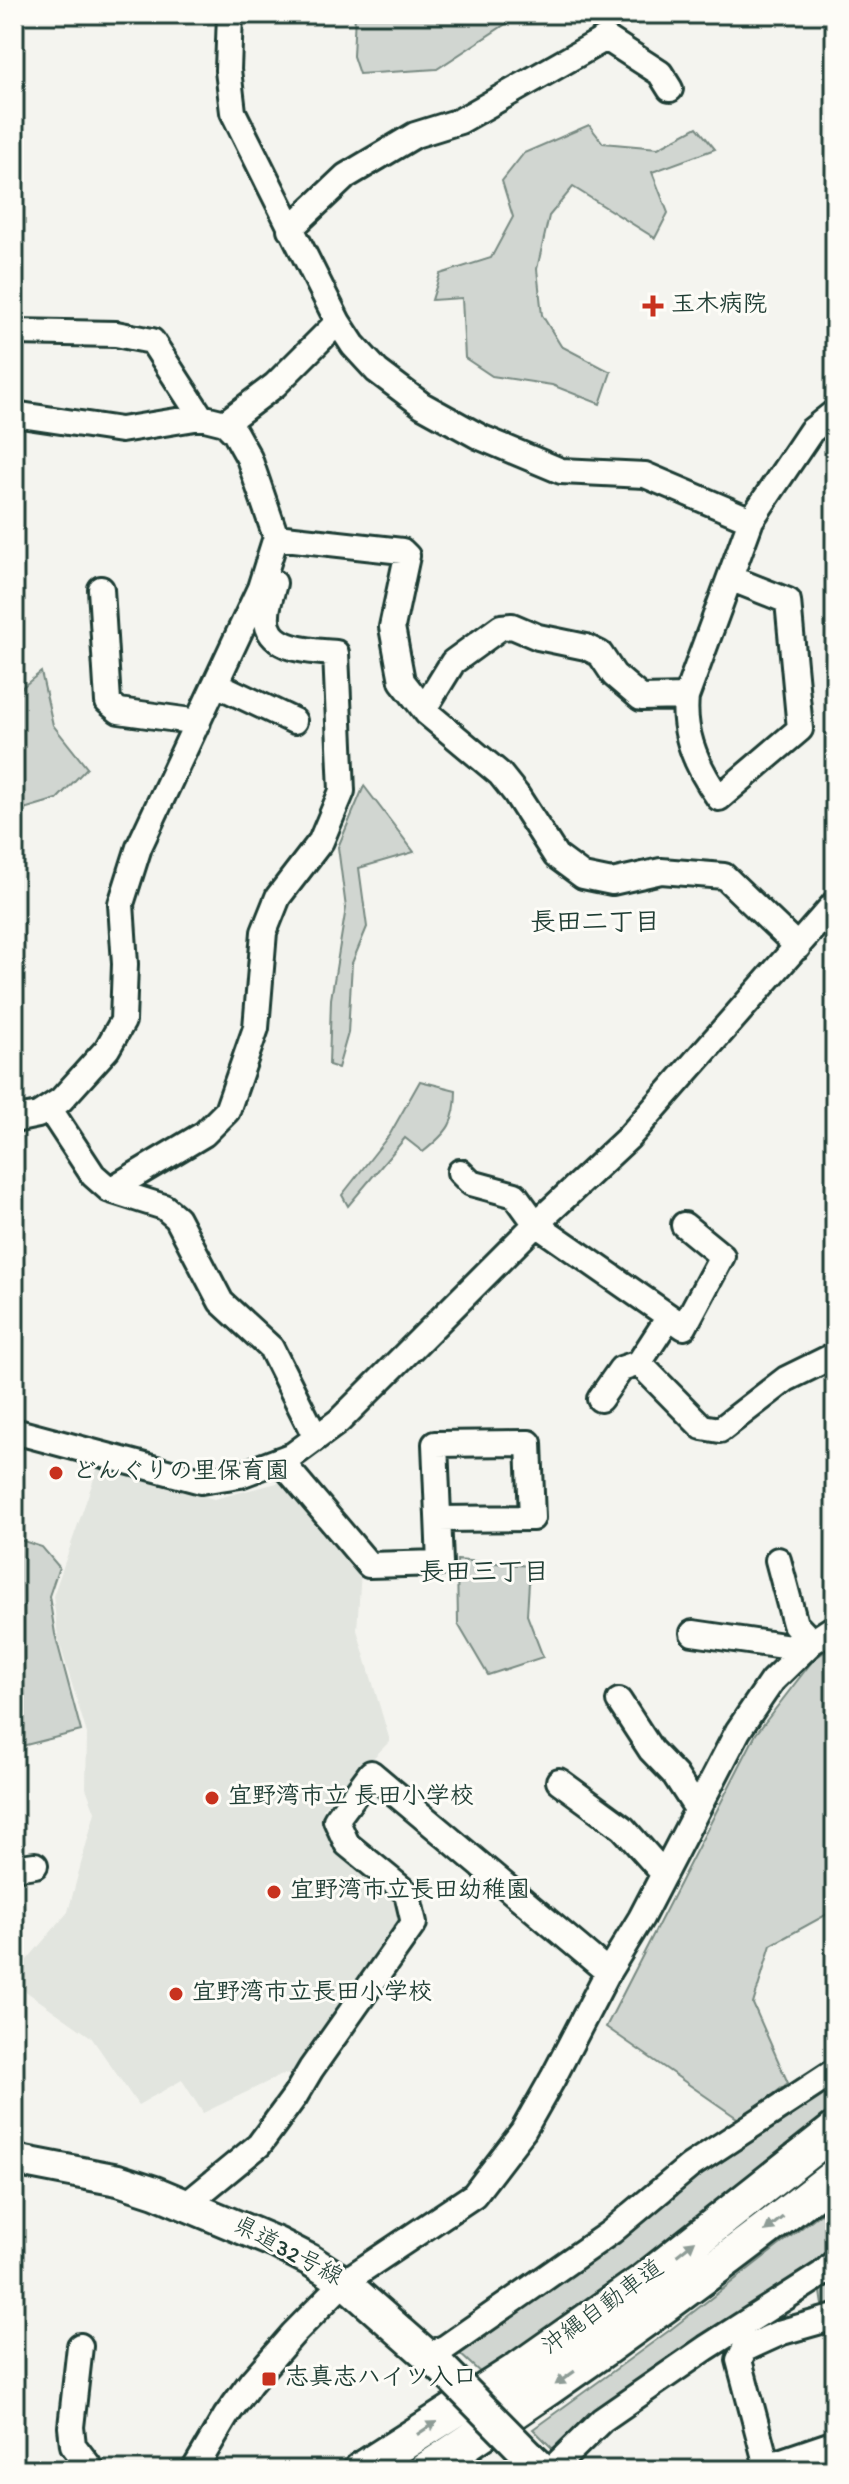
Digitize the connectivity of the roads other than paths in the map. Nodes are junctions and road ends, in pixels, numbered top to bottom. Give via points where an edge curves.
1 (230, 14) edge
2 (670, 89) dead end
3 (290, 229) junction
4 (338, 322) junction
5 (14, 332) edge
6 (835, 412) edge
7 (14, 414) edge
8 (201, 417) junction
9 (225, 423) junction
10 (751, 520) junction
11 (278, 537) junction
12 (730, 578) junction
13 (101, 589) dead end
14 (216, 684) junction
15 (686, 697) junction
16 (424, 709) junction
17 (294, 721) dead end
18 (198, 722) junction
19 (835, 903) edge
20 (798, 947) junction
21 (49, 1108) junction
22 (14, 1120) edge
23 (460, 1172) dead end
24 (110, 1190) junction
25 (536, 1224) junction
26 (684, 1225) dead end
27 (669, 1317) junction
28 (835, 1355) edge
29 (639, 1363) junction
30 (600, 1399) dead end
31 (14, 1431) edge
32 (316, 1438) junction
33 (280, 1460) junction
34 (439, 1519) junction
35 (778, 1560) dead end
36 (835, 1627) edge
37 (693, 1633) dead end
38 (808, 1646) junction
39 (619, 1701) dead end
40 (559, 1781) dead end
41 (697, 1809) junction
42 (664, 1874) junction
43 (608, 1972) junction
44 (835, 2071) edge
45 (835, 2130) edge
46 (14, 2160) edge
47 (835, 2176) edge
48 (186, 2205) junction
49 (835, 2262) edge
50 (344, 2282) junction
51 (772, 2307) junction
52 (835, 2317) edge
53 (782, 2332) junction
54 (80, 2346) dead end
55 (436, 2362) junction
56 (835, 2443) edge
57 (541, 2465) edge
58 (768, 2468) edge
59 (92, 2470) edge
60 (194, 2470) edge
61 (361, 2470) edge
62 (426, 2470) edge

1 - 3 street via 233,112
2 - 3 street via 660,73 606,38 460,121 415,135 346,176
3 - 4 street
4 - 9 street via 275,385
4 - 10 street via 377,371 422,405 480,437 561,471 645,475
5 - 8 street via 116,334 152,341
6 - 10 street via 811,431
7 - 8 street via 121,430
8 - 9 street
9 - 11 street via 249,458
10 - 12 street
11 - 14 street
11 - 16 street via 402,551 407,556 392,627 402,681
11 - 24 street via 278,564 266,617 272,636 294,650 336,653 342,791 321,841 278,897 264,932 256,1028 227,1111 204,1134
12 - 15 street
12 - 15 street via 788,601 800,729 719,798 701,773 684,717
13 - 18 street via 108,702 119,711
14 - 17 street
14 - 18 street
15 - 16 street via 641,698 614,675 600,654 512,626 501,627 453,662
16 - 20 street via 500,774 556,856 583,876 612,882 661,871 724,876
18 - 21 street via 139,847 121,904 123,1021 107,1049
19 - 20 street
20 - 25 street via 628,1138
21 - 22 street
21 - 24 street via 93,1175
23 - 25 street via 471,1183 515,1195
24 - 32 street via 164,1207 177,1218 221,1302 271,1348
25 - 27 street
25 - 32 street
26 - 27 street via 722,1256 684,1327
27 - 29 street
28 - 29 street via 786,1379 720,1430 702,1427
29 - 30 street via 621,1369
31 - 33 street via 201,1481 240,1475
32 - 33 street
33 - 34 street via 369,1565 440,1563
34 - 34 street via 435,1444 529,1443 532,1518
35 - 38 street via 795,1624
36 - 38 street
37 - 38 street
38 - 41 street via 772,1681 746,1719
39 - 41 street
40 - 42 street via 623,1828
41 - 42 street
42 - 43 street
43 - 48 street via 371,1773 336,1820 347,1844 407,1893 414,1923 259,2145
43 - 50 street via 523,2131 474,2195
44 - 55 street via 690,2166 611,2232 446,2347
61 -> 45 highway, 沖縄自動車道 via 631,2290
46 - 48 main road, 県道32号線 via 118,2180
47 -> 62 highway, 沖縄自動車道 via 642,2324
48 - 50 main road, 県道32号線 via 277,2243
49 - 51 street
50 - 55 main road, 県道32号線
50 - 60 street via 251,2382
51 - 53 street
51 - 57 street
52 - 53 street
53 - 58 street via 745,2349 739,2360
54 - 59 street via 71,2427 73,2445
55 - 57 main road, 県道32号線, bridge
56 - 58 street

